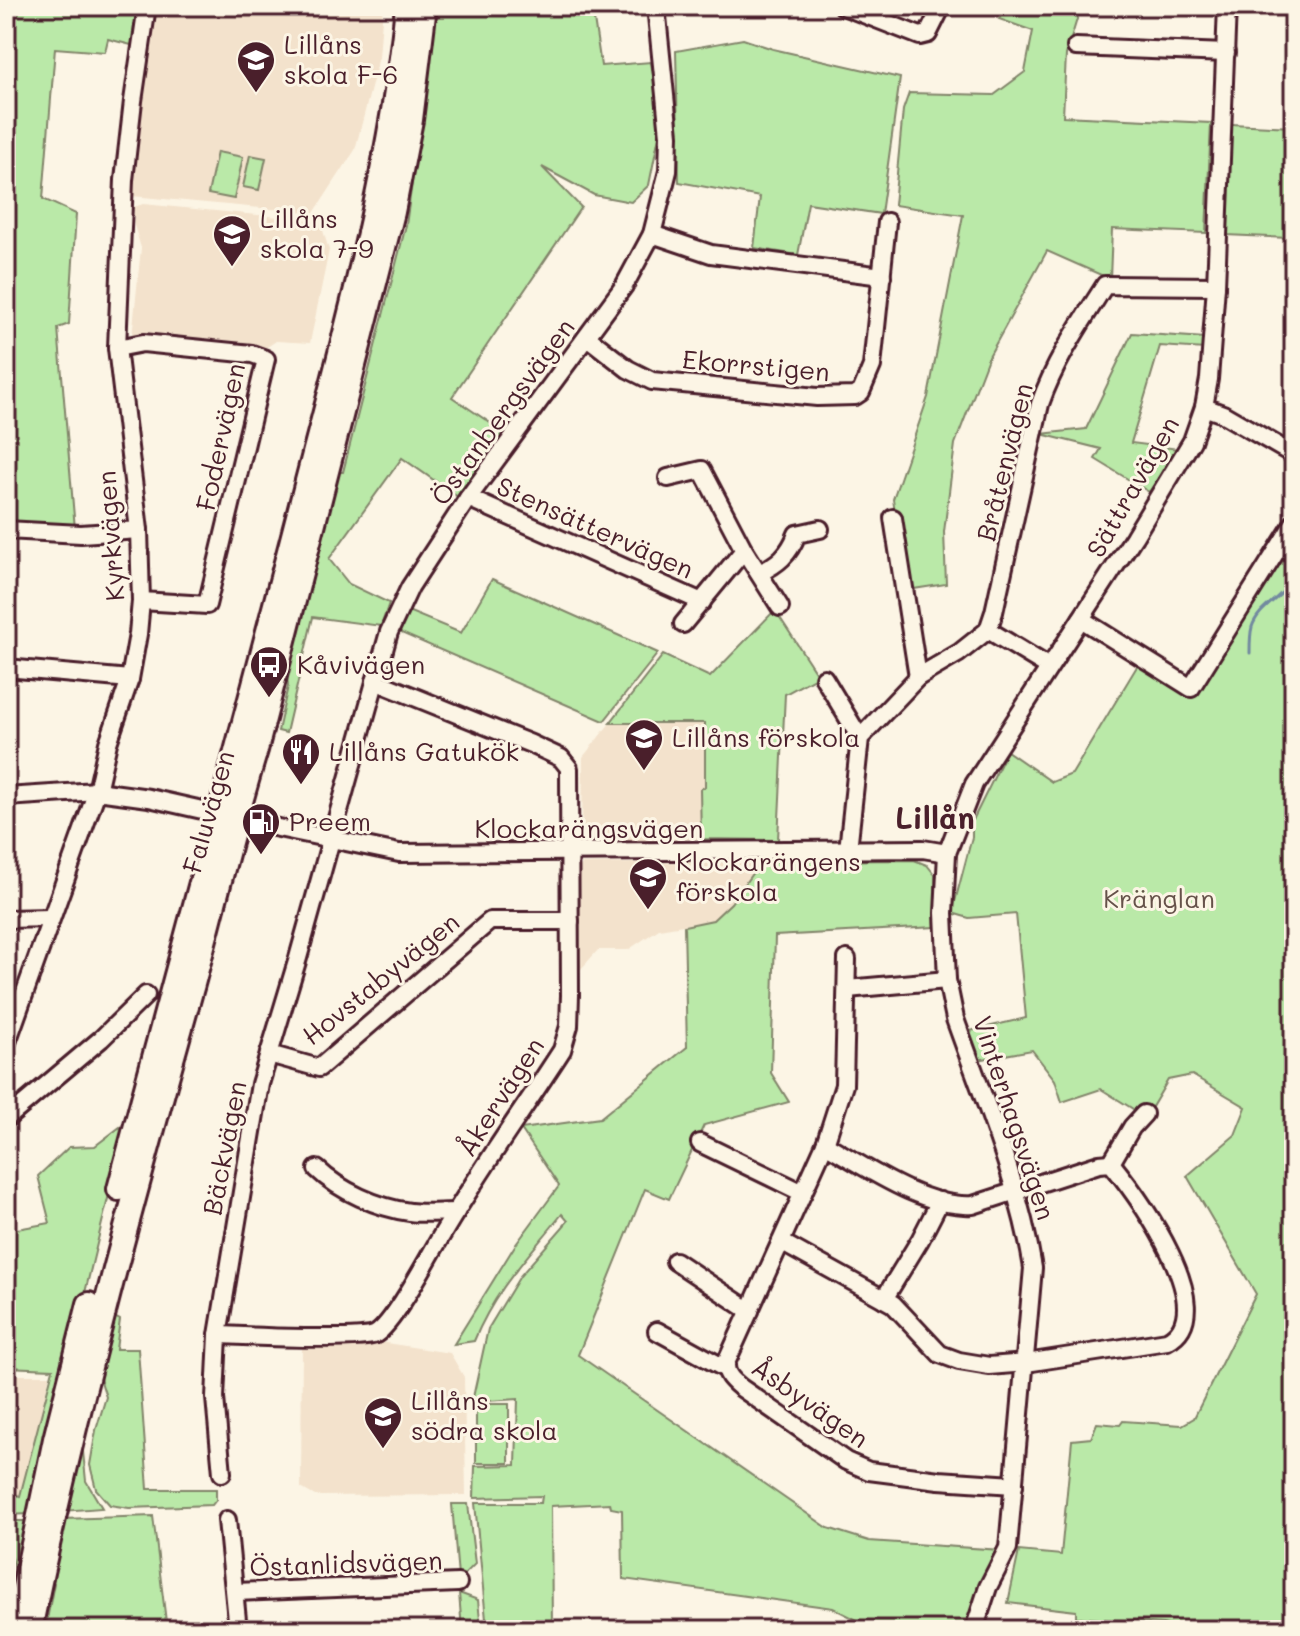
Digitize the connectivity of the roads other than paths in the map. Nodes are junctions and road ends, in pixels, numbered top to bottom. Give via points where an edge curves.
1 (147, 6) edge
2 (407, 6) edge
3 (425, 6) edge
4 (843, 6) edge
5 (942, 6) edge
6 (1227, 6) edge
7 (662, 7) edge
8 (1076, 47) dead end
9 (1226, 53) junction
10 (887, 222) dead end
11 (652, 234) junction
12 (882, 276) junction
13 (1216, 286) junction
14 (587, 337) junction
15 (117, 348) junction
16 (1204, 407) junction
17 (1294, 455) edge
18 (668, 478) dead end
19 (468, 498) junction
20 (893, 518) dead end
21 (1294, 523) edge
22 (820, 529) dead end
23 (6, 530) edge
24 (139, 530) junction
25 (744, 550) junction
26 (759, 573) junction
27 (141, 601) junction
28 (702, 602) junction
29 (780, 607) dead end
30 (1081, 619) junction
31 (683, 624) dead end
32 (988, 630) junction
33 (1049, 667) junction
34 (6, 668) edge
35 (918, 677) junction
36 (824, 678) dead end
37 (130, 679) junction
38 (375, 681) junction
39 (860, 738) junction
40 (249, 742) junction
41 (97, 791) junction
42 (6, 797) edge
43 (227, 816) junction
44 (331, 840) junction
45 (848, 850) junction
46 (947, 853) junction
47 (569, 854) junction
48 (50, 918) junction
49 (6, 919) edge
50 (570, 921) junction
51 (847, 959) dead end
52 (947, 980) junction
53 (847, 989) junction
54 (146, 995) dead end
55 (6, 1045) edge
56 (269, 1054) junction
57 (1144, 1114) dead end
58 (6, 1119) edge
59 (700, 1143) dead end
60 (825, 1144) junction
61 (1111, 1163) junction
62 (317, 1169) dead end
63 (1016, 1192) junction
64 (803, 1193) junction
65 (940, 1201) junction
66 (456, 1212) junction
67 (781, 1242) junction
68 (675, 1261) dead end
69 (884, 1299) junction
70 (750, 1311) junction
71 (657, 1331) dead end
72 (218, 1335) junction
73 (1026, 1363) junction
74 (726, 1369) junction
75 (222, 1473) dead end
76 (1014, 1485) junction
77 (227, 1520) dead end
78 (43, 1530) junction
79 (458, 1583) dead end
80 (236, 1592) junction
81 (15, 1630) edge
82 (30, 1630) edge
83 (238, 1630) edge
84 (974, 1630) edge

1 - 15 street, Kyrkvägen via 124,180
2 - 40 highway, Faluvägen via 376,208
3 - 40 highway, Faluvägen via 393,212
4 - 5 street via 920,36 928,34
6 - 9 street, Sättravägen
7 - 11 street, Östanbergsvägen via 668,171
8 - 9 street
9 - 13 street, Sättravägen
10 - 12 street, Ekorrstigen
11 - 12 street via 711,254
11 - 14 street, Östanbergsvägen via 624,286
12 - 14 street, Ekorrstigen via 872,366 863,390 855,396 652,381
13 - 16 street, Sättravägen
13 - 32 street, Bråtenvägen via 1105,285 1048,381 1040,404
14 - 19 street, Östanbergsvägen
15 - 24 street, Kyrkvägen
15 - 27 street, Fodervägen via 143,343 266,359 207,605
16 - 17 street
16 - 30 street, Sättravägen via 1192,441
18 - 25 street via 702,470
19 - 28 street, Stensättervägen
19 - 38 street, Östanbergsvägen via 393,619
20 - 35 street
21 - 30 street via 1191,688
22 - 26 street via 797,534 784,558
23 - 24 street
24 - 27 street, Kyrkvägen
25 - 26 street
25 - 28 street, Stensättervägen
26 - 29 street
27 - 37 street, Kyrkvägen
28 - 31 street, Stensättervägen
30 - 33 street, Sättravägen
32 - 33 street
32 - 35 street
33 - 46 street, Sättravägen via 974,784
34 - 37 street
35 - 39 street
36 - 39 street
37 - 41 street, Kyrkvägen
38 - 44 street, Östanbergsvägen
38 - 47 street, Åkervägen via 561,758 569,768
39 - 45 street
40 - 43 highway, Faluvägen
41 - 42 street
41 - 43 street
41 - 48 street, Kyrkvägen
43 - 44 street, Klockarängsvägen
43 - 78 highway, Faluvägen via 194,981
44 - 47 street, Klockarängsvägen via 399,853
44 - 56 street, Bäckvägen
45 - 46 street, Klockarängsvägen
45 - 47 street, Klockarängsvägen
46 - 52 street, Vinterhagsvägen
47 - 50 street, Åkervägen
48 - 49 street
48 - 55 street, Kyrkvägen
50 - 56 street, Hovstabyvägen via 490,921 319,1068
50 - 66 street, Åkervägen via 565,1041
51 - 53 street, Åsbyvägen
52 - 53 street
52 - 63 street, Vinterhagsvägen via 955,1019
53 - 60 street, Åsbyvägen via 844,1085
54 - 58 street
56 - 72 street, Bäckvägen
57 - 61 street
59 - 64 street
60 - 64 street, Åsbyvägen
60 - 65 street
61 - 63 street
61 - 73 street via 1179,1271 1186,1306 1182,1326 1167,1341
62 - 66 street via 351,1193 409,1212
63 - 65 street via 973,1205
63 - 73 street, Vinterhagsvägen via 1033,1268
64 - 67 street, Åsbyvägen
65 - 69 street
66 - 72 street, Åkervägen via 376,1334
67 - 69 street
67 - 70 street, Åsbyvägen
68 - 70 street
69 - 73 street via 940,1354 974,1365
70 - 74 street, Åsbyvägen
71 - 74 street, Åsbyvägen
72 - 75 street, Bäckvägen via 215,1398
73 - 76 street, Vinterhagsvägen
74 - 76 street, Åsbyvägen via 740,1387 846,1461 869,1471
76 - 84 street, Vinterhagsvägen via 1008,1548
77 - 80 street
78 - 81 highway, Faluvägen
78 - 82 highway, Faluvägen
79 - 80 street, Östanlidsvägen
80 - 83 street

